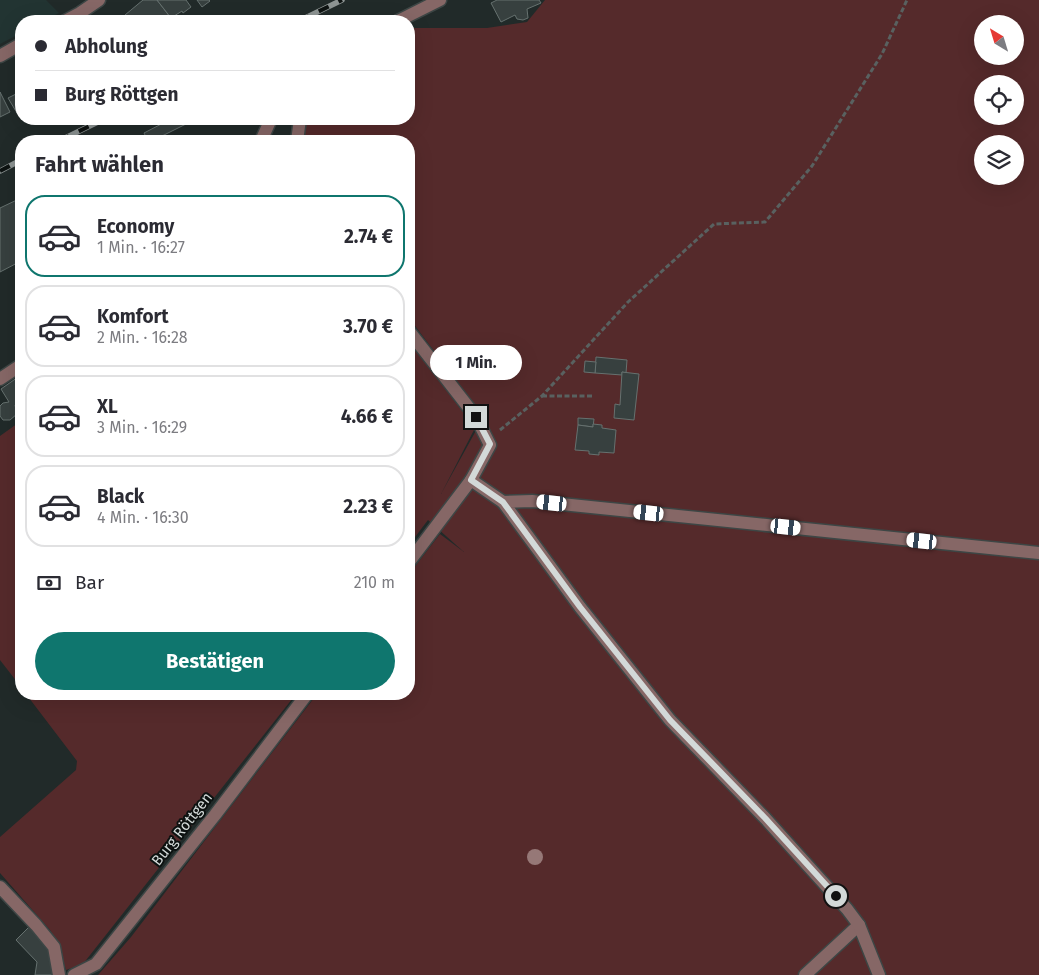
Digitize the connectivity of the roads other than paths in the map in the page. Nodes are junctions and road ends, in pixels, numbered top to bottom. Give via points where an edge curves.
1 (99, 0) edge
2 (440, 0) edge
3 (76, 15) edge
4 (410, 15) edge
5 (15, 47) edge
6 (0, 56) edge
7 (415, 339) edge
8 (15, 369) edge
9 (0, 379) edge
10 (471, 480) junction
11 (503, 502) junction
12 (1039, 553) edge
13 (415, 554) edge
14 (302, 700) edge
15 (0, 886) edge
16 (859, 925) junction
17 (59, 975) edge
18 (74, 975) edge
19 (805, 975) edge
20 (879, 975) edge

1 - 3 street
2 - 4 street
5 - 6 street
7 - 10 street via 476,417 490,444
8 - 9 street
10 - 11 street
10 - 13 street
11 - 12 street via 532,501
11 - 16 street via 580,607 670,720 771,824
14 - 18 street, Burg Röttgen via 96,964
15 - 17 street via 54,947
16 - 19 street
16 - 20 street

